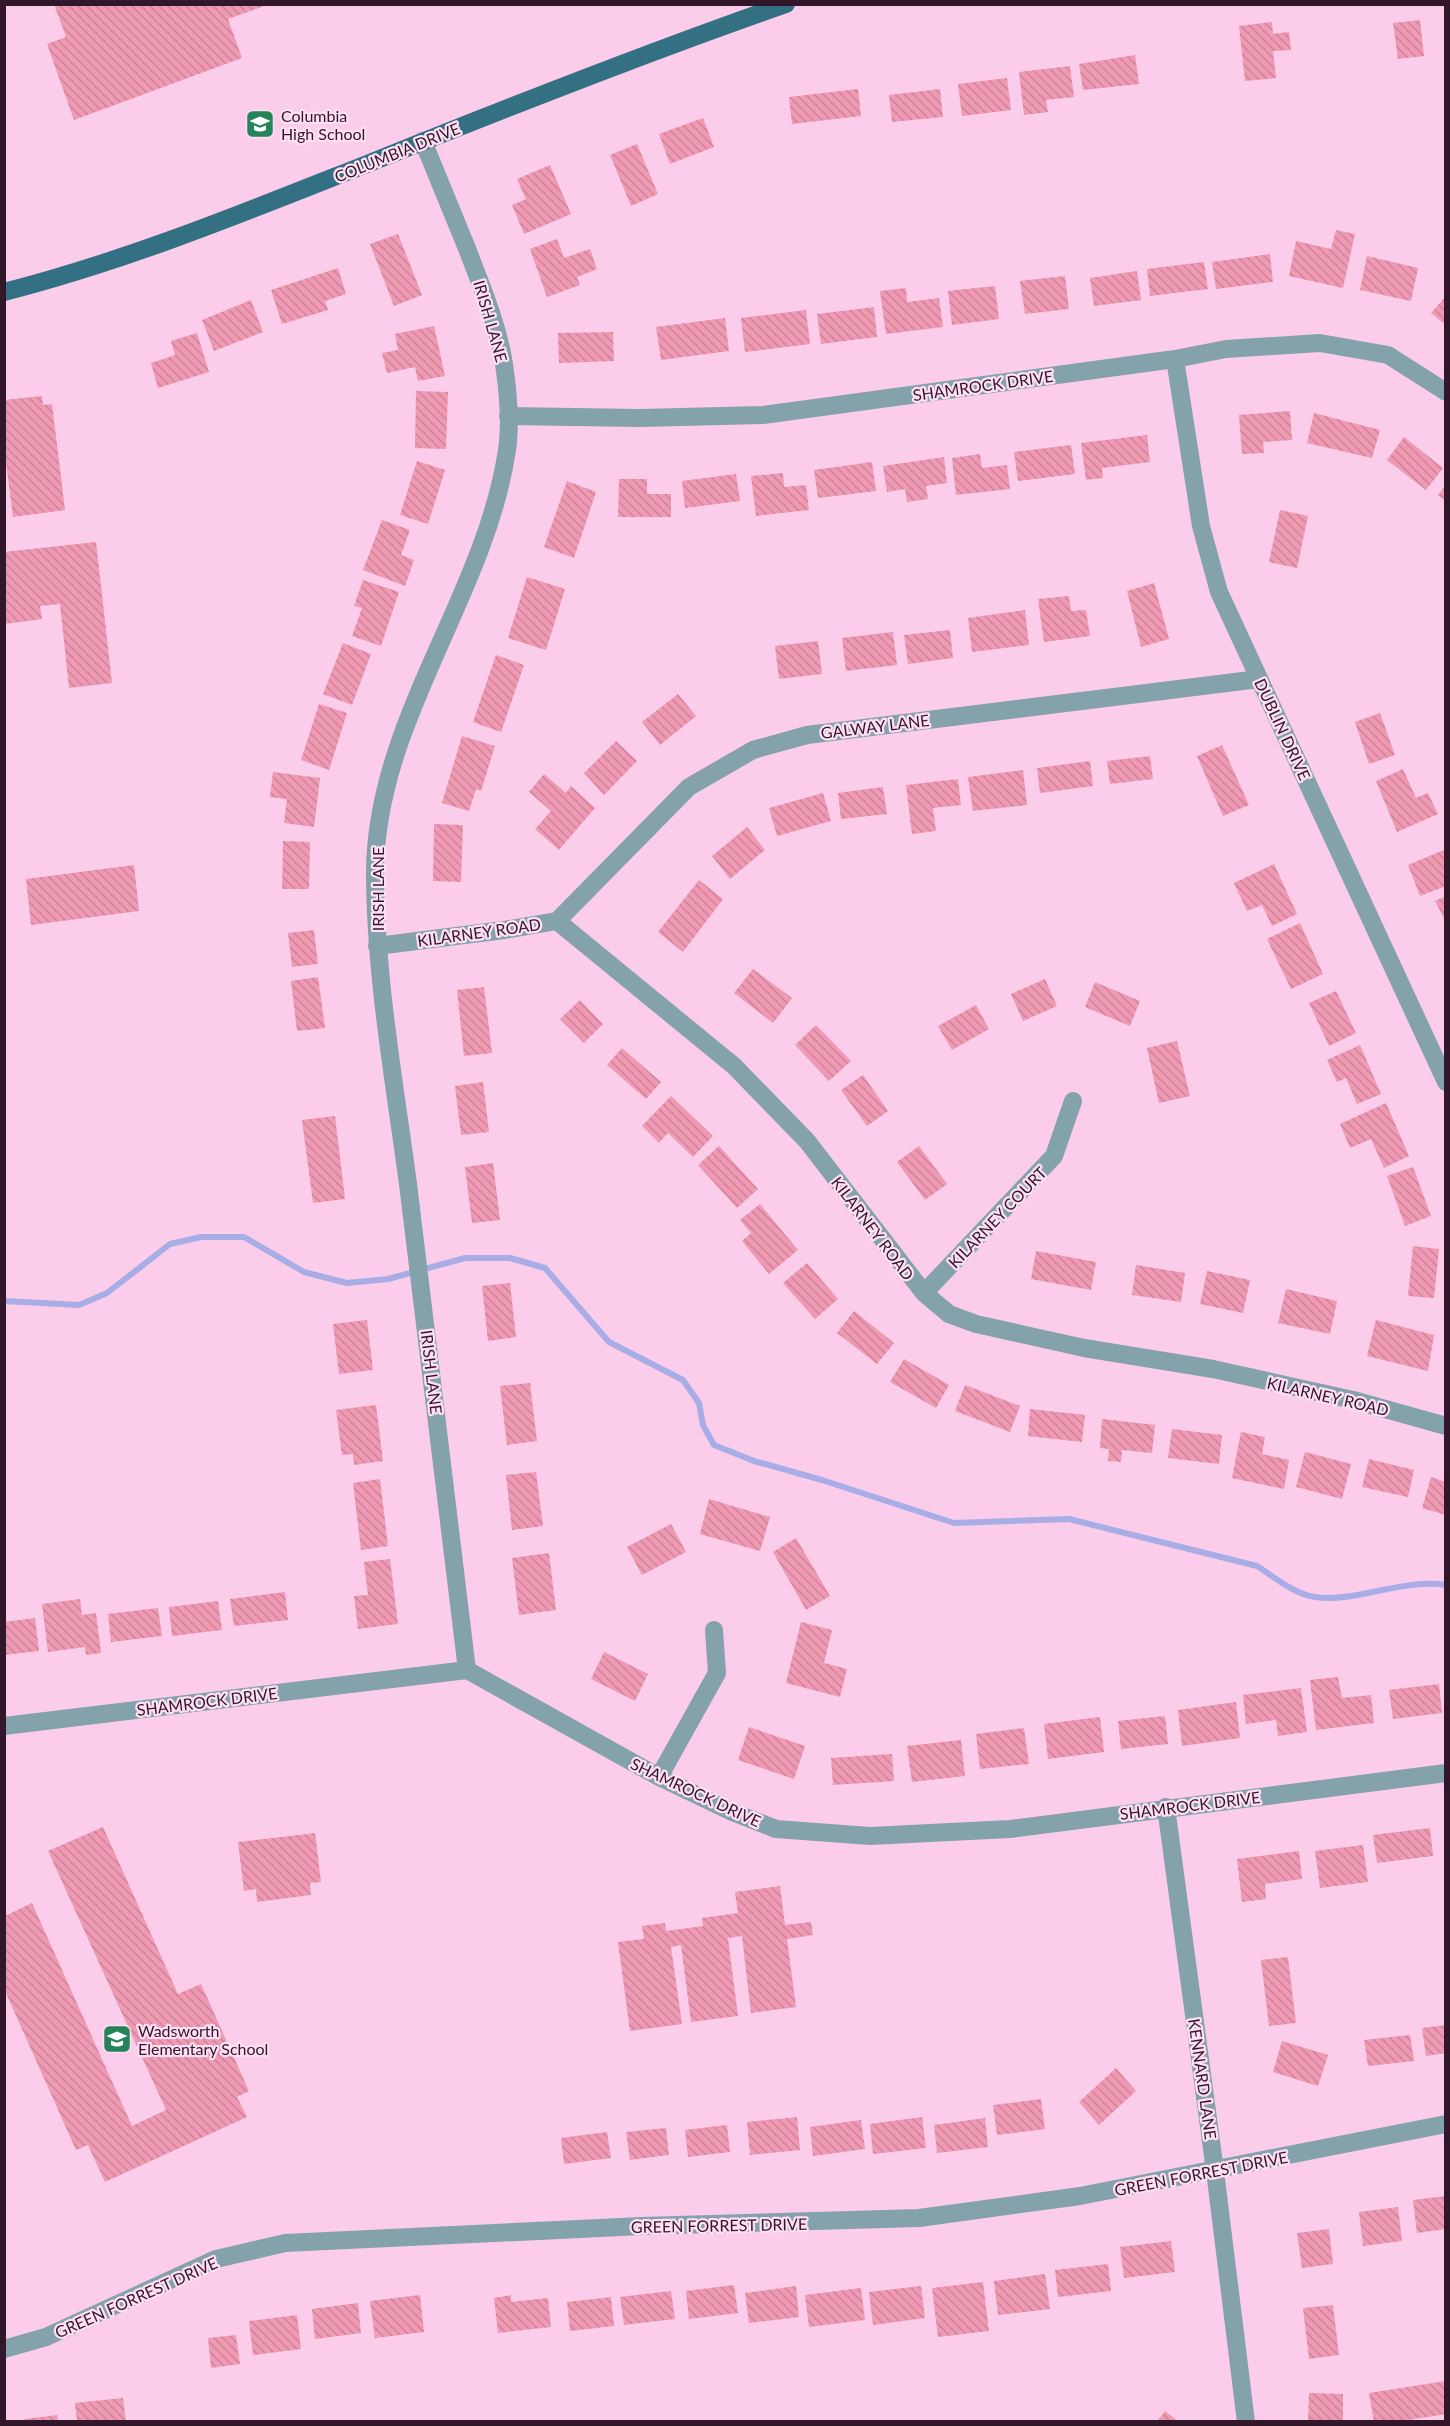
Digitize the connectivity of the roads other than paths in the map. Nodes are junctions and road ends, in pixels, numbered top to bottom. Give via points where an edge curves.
1 (786, 4) edge
2 (423, 141) junction
3 (4, 292) edge
4 (1174, 359) junction
5 (1446, 392) edge
6 (508, 416) junction
7 (1259, 679) junction
8 (557, 921) junction
9 (377, 946) junction
10 (1446, 1082) edge
11 (1073, 1101) dead end
12 (924, 1293) junction
13 (1446, 1426) edge
14 (714, 1630) dead end
15 (467, 1670) junction
16 (4, 1726) edge
17 (1446, 1773) edge
18 (659, 1777) junction
19 (1166, 1808) junction
20 (1446, 2124) edge
21 (1215, 2171) junction
22 (4, 2349) edge
23 (1245, 2421) edge

1 - 2 main road, COLUMBIA DRIVE
2 - 3 main road, COLUMBIA DRIVE via 210,226 67,276
2 - 6 street, IRISH LANE via 489,305 504,363
4 - 5 street, SHAMROCK DRIVE via 1226,349 1320,343 1388,355
4 - 6 street, SHAMROCK DRIVE via 763,415
4 - 7 street, DUBLIN DRIVE via 1210,564
6 - 9 street, IRISH LANE via 507,449 488,531 413,705 388,776 378,823 375,867
7 - 8 street, GALWAY LANE via 807,735 753,750 689,788
7 - 10 street, DUBLIN DRIVE
8 - 9 street, KILARNEY ROAD
8 - 12 street, KILARNEY ROAD via 734,1066 807,1141
9 - 15 street, IRISH LANE
11 - 12 street, KILARNEY COURT via 1054,1156
12 - 13 street, KILARNEY ROAD via 949,1314 976,1324 1084,1348 1225,1372 1353,1400
14 - 18 street via 717,1673
15 - 16 street, SHAMROCK DRIVE
15 - 18 street, SHAMROCK DRIVE
17 - 19 street, SHAMROCK DRIVE
18 - 19 street, SHAMROCK DRIVE via 776,1829 870,1836 1010,1829
19 - 21 street, KENNARD LANE
20 - 21 street, GREEN FORREST DRIVE
21 - 22 street, GREEN FORREST DRIVE via 1080,2196 919,2218 285,2243 216,2259 46,2337
21 - 23 street, KENNARD LANE

